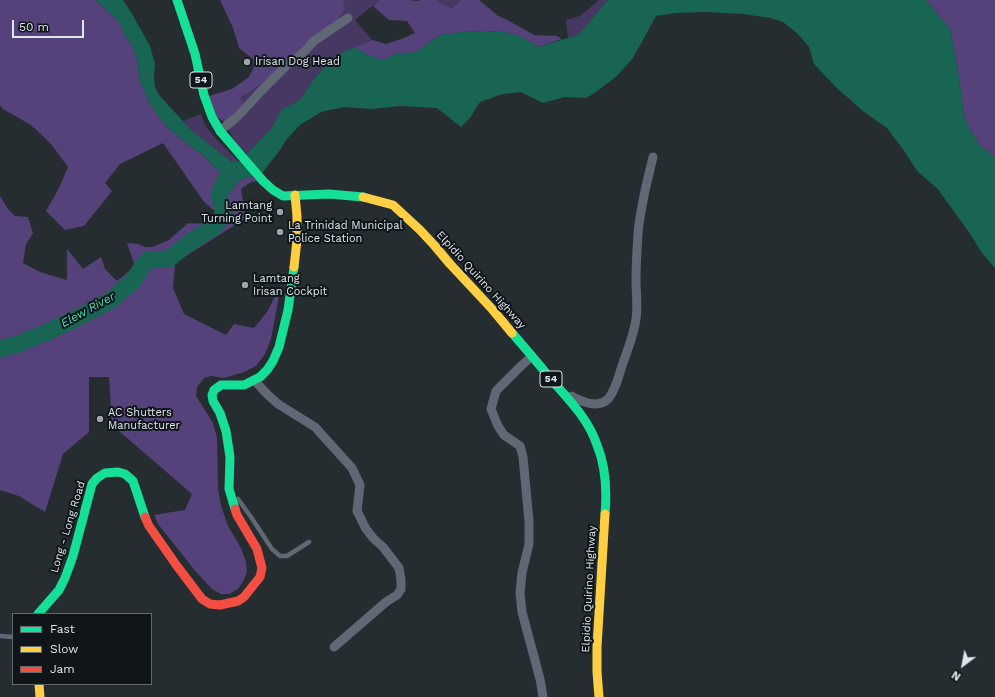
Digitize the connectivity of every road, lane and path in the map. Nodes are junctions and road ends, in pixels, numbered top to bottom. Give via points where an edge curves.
1 (177, 0) edge
2 (348, 18) dead end
3 (220, 131) junction
4 (653, 157) dead end
5 (295, 195) junction
6 (532, 356) junction
7 (254, 380) junction
8 (561, 391) junction
9 (229, 489) junction
10 (310, 542) dead end
11 (39, 613) edge
12 (0, 636) edge
13 (12, 637) edge
14 (334, 647) dead end
15 (39, 685) edge
16 (40, 697) edge
17 (543, 697) edge
18 (599, 697) edge

1 - 3 main road, Elpidio Quirino Highway / 54 via 195,54 207,105
2 - 3 street via 314,41
3 - 5 main road, Elpidio Quirino Highway / 54 via 273,190 283,196
4 - 8 street via 638,234 636,319 612,394 602,403 589,404
5 - 6 main road, Elpidio Quirino Highway / 54 via 360,196 393,205 434,245
5 - 7 main road, Long - Long Road via 297,240 288,310 273,361 267,370
6 - 8 main road, Elpidio Quirino Highway / 54
6 - 17 street via 496,391 491,409 498,426 504,435 520,446 523,457 529,544 520,593 522,612
7 - 9 main road, Long - Long Road via 244,385 222,385 217,387 212,395 226,431 230,457
7 - 14 street via 278,404 315,426 352,468 360,485 357,511 366,529 384,547 399,568 401,589 397,595
8 - 18 main road, Elpidio Quirino Highway / 54 via 580,413 596,439 604,470 605,522 598,638
9 - 10 lane via 272,549 280,556 287,556
9 - 11 main road, Long - Long Road via 237,515 257,549 262,568 260,577 238,601 220,605 210,604 202,599 149,526 133,481 126,474 113,472 104,473 92,484 65,578 59,590
12 - 13 lane
15 - 16 main road

